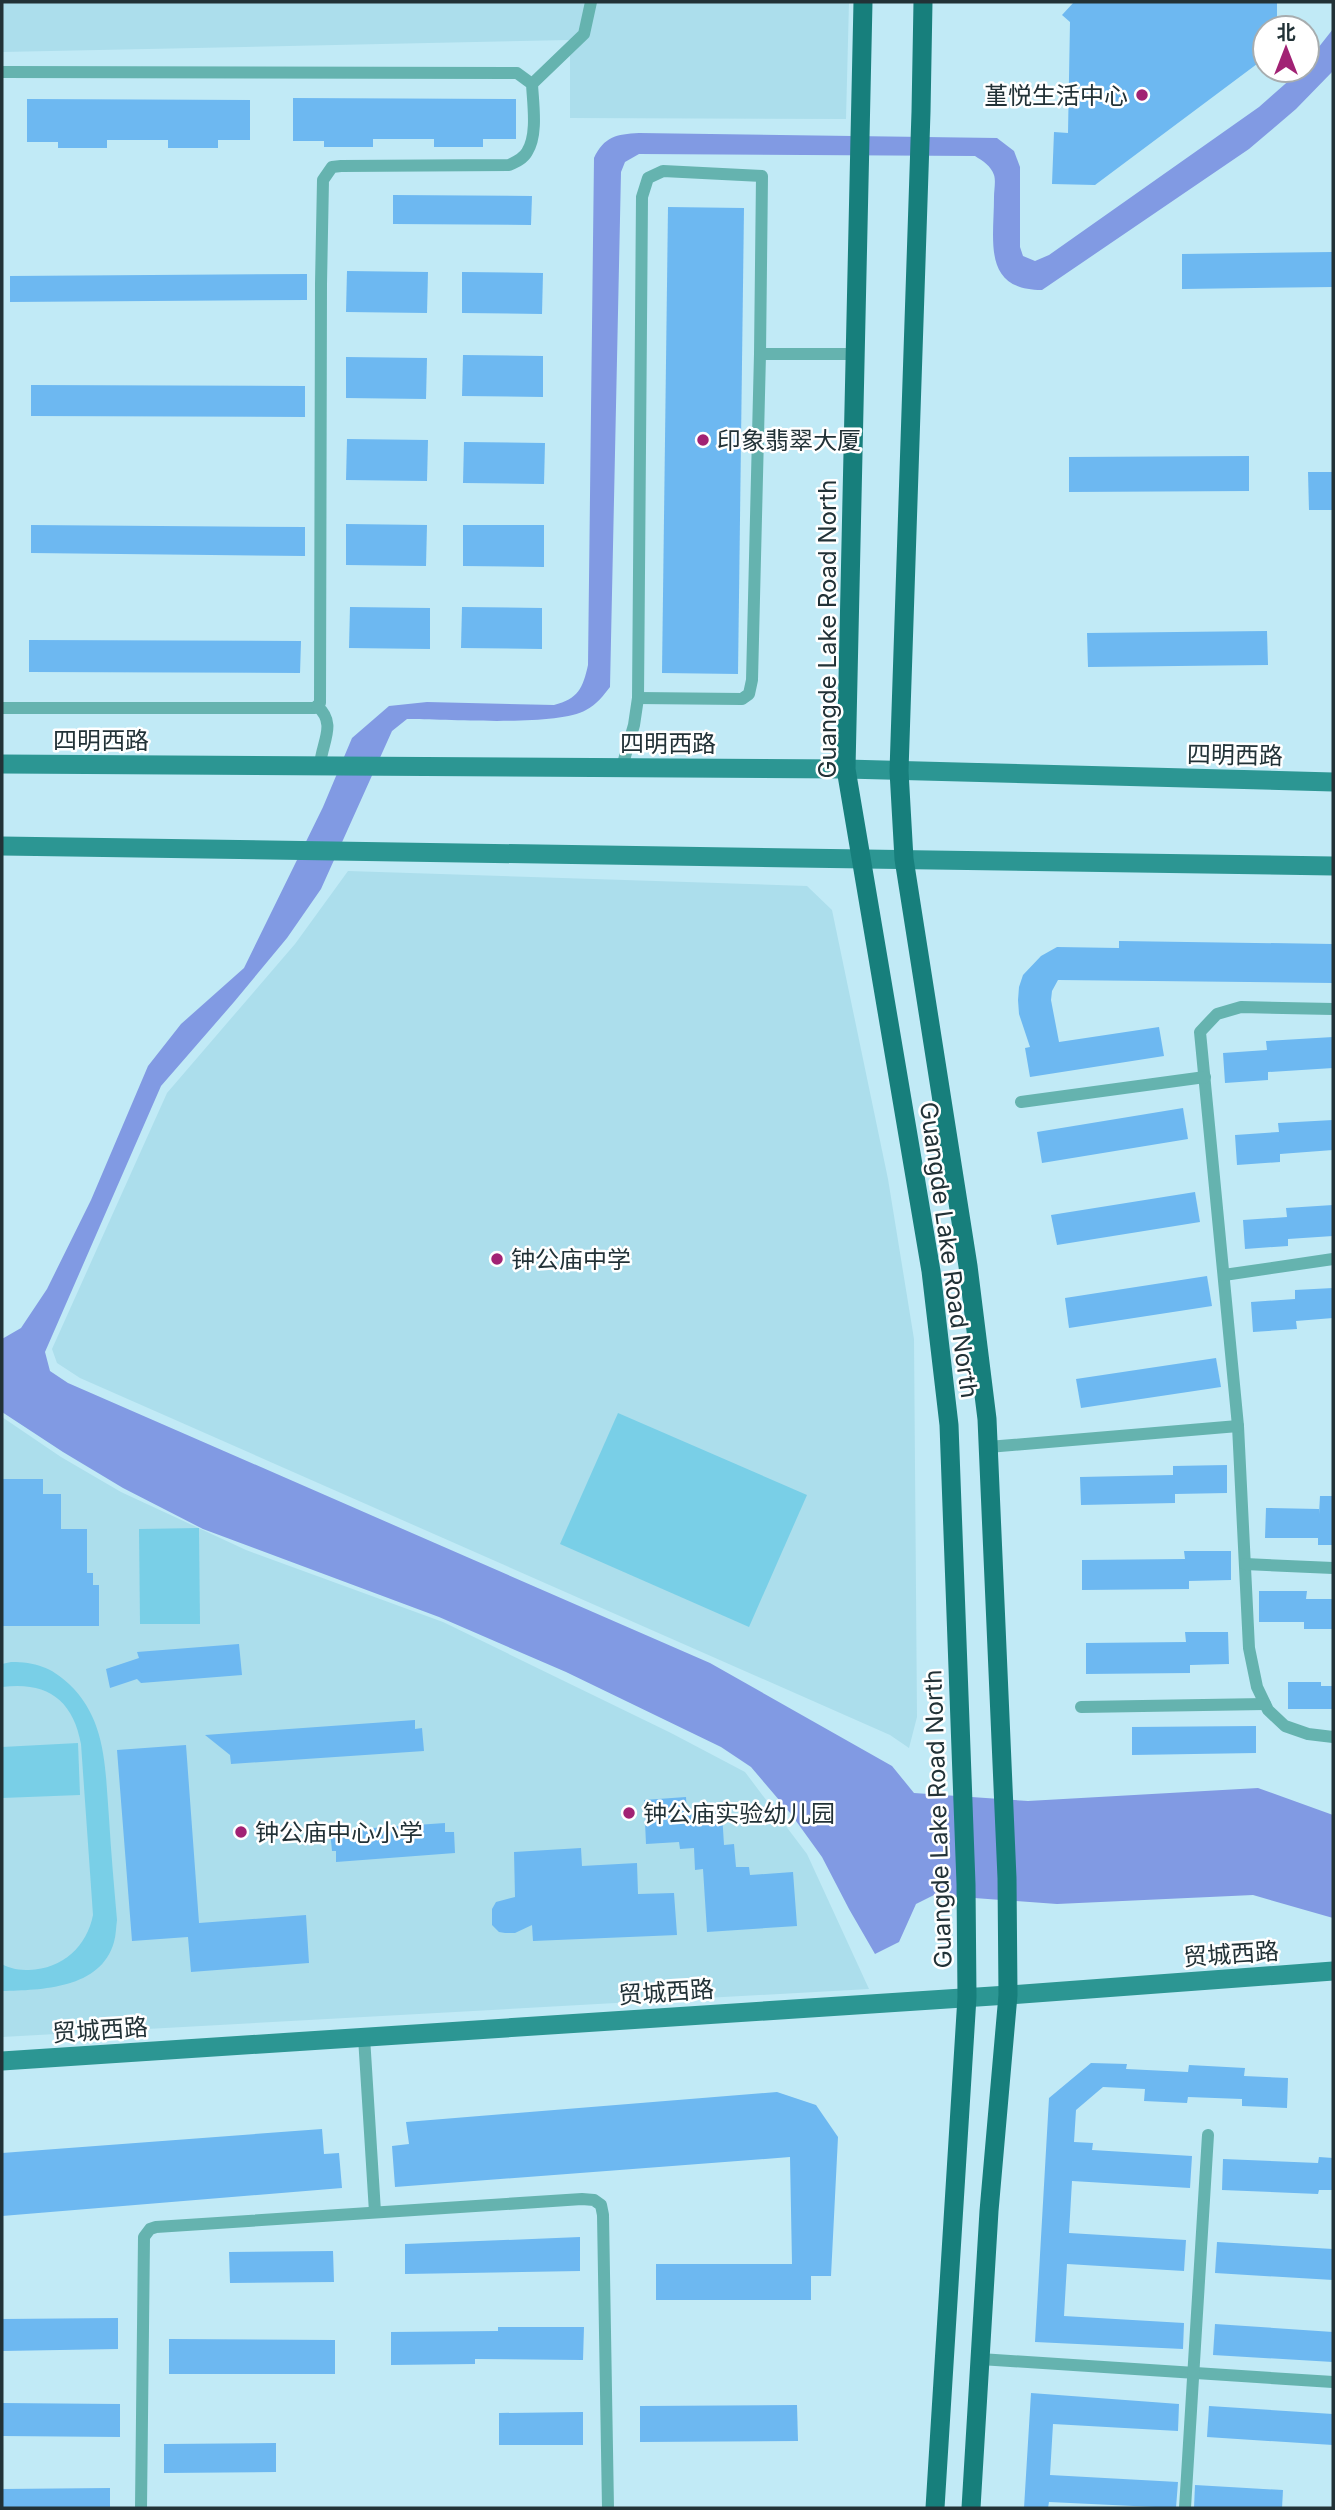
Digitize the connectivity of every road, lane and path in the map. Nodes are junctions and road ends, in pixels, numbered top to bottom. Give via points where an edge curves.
1 (592, 2) edge
2 (863, 2) edge
3 (923, 2) edge
4 (2, 72) edge
5 (532, 84) junction
6 (760, 354) junction
7 (855, 354) junction
8 (638, 698) junction
9 (317, 706) junction
10 (2, 708) edge
11 (2, 764) edge
12 (327, 766) junction
13 (622, 767) junction
14 (846, 769) junction
15 (899, 771) junction
16 (1333, 782) edge
17 (2, 846) edge
18 (862, 858) junction
19 (904, 859) junction
20 (1333, 866) edge
21 (1333, 1009) edge
22 (1205, 1077) junction
23 (1021, 1102) dead end
24 (1333, 1259) edge
25 (1224, 1275) junction
26 (1238, 1426) junction
27 (988, 1447) junction
28 (1245, 1564) junction
29 (1333, 1568) edge
30 (1265, 1704) junction
31 (1081, 1707) dead end
32 (1333, 1737) edge
33 (1333, 1971) edge
34 (1008, 1995) junction
35 (967, 1997) junction
36 (364, 2037) junction
37 (2, 2061) edge
38 (1208, 2135) dead end
39 (375, 2213) junction
40 (981, 2359) junction
41 (1195, 2372) junction
42 (1333, 2382) edge
43 (141, 2508) edge
44 (608, 2508) edge
45 (935, 2508) edge
46 (971, 2508) edge
47 (1185, 2508) edge

1 - 5 lane via 584,34
2 - 7 main road, Guangde Lake Road North
3 - 15 main road, Guangde Lake Road North
4 - 5 lane via 517,73
5 - 9 lane via 531,142 521,159 509,166 341,166 332,167 323,180
6 - 7 lane
6 - 8 lane via 750,694 742,699
6 - 8 lane via 762,176 663,171 648,178 642,197
7 - 14 main road, Guangde Lake Road North
8 - 13 lane
9 - 10 lane
9 - 12 lane via 329,727 320,752
11 - 12 main road, 四明西路
12 - 13 main road, 四明西路
13 - 14 main road, 四明西路
14 - 15 main road, 四明西路
14 - 18 main road, Guangde Lake Road North
15 - 16 main road, 四明西路
15 - 19 main road, Guangde Lake Road North
17 - 18 main road
18 - 19 main road
18 - 35 main road, Guangde Lake Road North via 931,1271 947,1412
19 - 20 main road
19 - 27 main road, Guangde Lake Road North via 970,1278
21 - 22 lane via 1241,1007 1217,1014 1200,1031
22 - 23 lane
22 - 25 lane
24 - 25 lane
25 - 26 lane
26 - 27 lane
26 - 28 lane
27 - 34 main road, Guangde Lake Road North
28 - 29 lane
28 - 30 lane via 1249,1648
30 - 31 lane
30 - 32 lane via 1285,1726
33 - 34 main road, 贸城西路
34 - 35 main road, 贸城西路
34 - 40 main road, Guangde Lake Road North
35 - 36 main road, 贸城西路
35 - 45 main road, Guangde Lake Road North
36 - 37 main road, 贸城西路
36 - 39 lane
38 - 41 lane
39 - 43 lane via 150,2230 145,2237
39 - 44 lane via 582,2199 600,2205
40 - 41 lane
40 - 46 main road, Guangde Lake Road North
41 - 42 lane
41 - 47 lane

